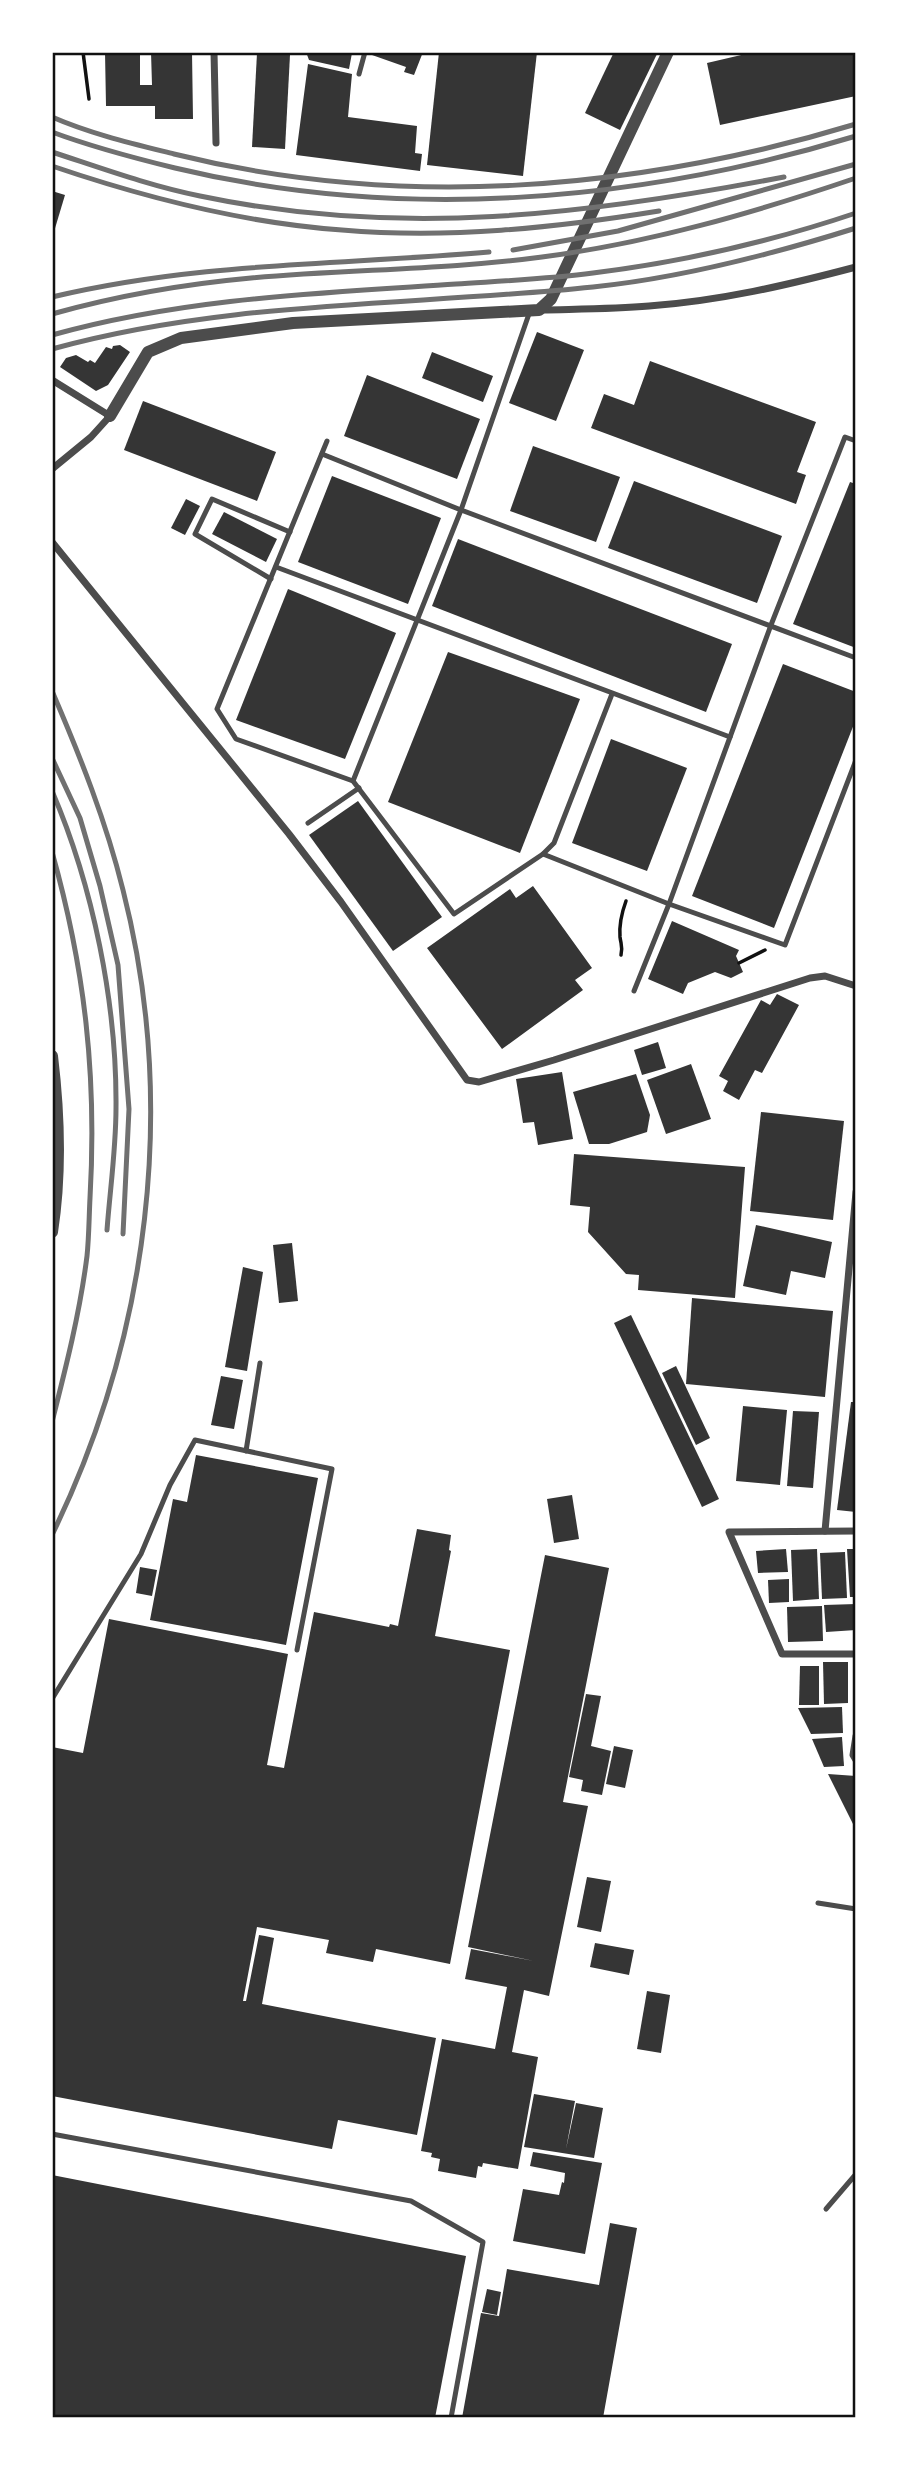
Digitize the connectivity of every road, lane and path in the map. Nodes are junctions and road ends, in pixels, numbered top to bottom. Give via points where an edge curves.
1 (83, 52) edge
2 (214, 52) edge
3 (365, 52) edge
4 (668, 52) edge
5 (359, 74) dead end
6 (89, 99) dead end
7 (215, 143) dead end
8 (856, 267) edge
9 (535, 310) junction
10 (52, 380) edge
11 (110, 415) junction
12 (327, 441) dead end
13 (856, 441) edge
14 (322, 454) junction
15 (52, 469) edge
16 (461, 510) junction
17 (290, 532) junction
18 (52, 542) edge
19 (276, 567) junction
20 (271, 579) junction
21 (417, 621) junction
22 (771, 625) junction
23 (856, 658) edge
24 (612, 694) junction
25 (730, 737) junction
26 (856, 760) edge
27 (354, 781) junction
28 (359, 788) junction
29 (308, 823) dead end
30 (543, 854) junction
31 (631, 889) junction
32 (669, 904) junction
33 (773, 941) junction
34 (621, 955) dead end
35 (739, 962) dead end
36 (856, 986) edge
37 (634, 991) dead end
38 (52, 1056) edge
39 (55, 1104) edge
40 (856, 1192) edge
41 (53, 1224) edge
42 (260, 1363) dead end
43 (246, 1451) junction
44 (825, 1531) junction
45 (856, 1531) edge
46 (297, 1650) dead end
47 (856, 1654) edge
48 (52, 1699) edge
49 (856, 1737) edge
50 (856, 1760) edge
51 (818, 1903) dead end
52 (856, 1909) edge
53 (52, 2134) edge
54 (856, 2174) edge
55 (826, 2209) dead end
56 (450, 2417) edge

1 - 6 path
2 - 7 street
3 - 5 lane
4 - 9 street via 551,299
8 - 9 street via 713,299
9 - 11 street via 293,323 181,338 148,352
9 - 16 lane
10 - 11 street
11 - 15 street via 91,438
12 - 14 lane
13 - 22 lane via 845,438
14 - 16 lane
14 - 17 lane
16 - 21 lane
16 - 22 lane
17 - 19 lane
17 - 20 lane via 212,499 195,534
18 - 36 street via 304,854 467,1080 479,1082 554,1060 810,978 825,976
19 - 20 lane
19 - 21 lane
20 - 27 lane via 217,709 236,739
21 - 24 lane
21 - 27 lane
22 - 23 lane
22 - 25 lane
24 - 25 lane
24 - 30 lane via 554,843
25 - 32 lane
26 - 33 lane via 785,945
27 - 28 lane
28 - 29 lane
28 - 30 lane via 454,914
30 - 31 lane
31 - 32 lane
31 - 34 path via 620,919
32 - 33 lane
32 - 37 lane
33 - 35 path via 762,953
38 - 39 street
39 - 41 street
40 - 44 street
42 - 43 lane
43 - 46 lane via 332,1469
43 - 48 lane via 195,1440 141,1554
44 - 45 street
44 - 47 street via 729,1532 782,1654
49 - 50 street
51 - 52 lane
53 - 56 lane via 411,2201 483,2242
54 - 55 lane

